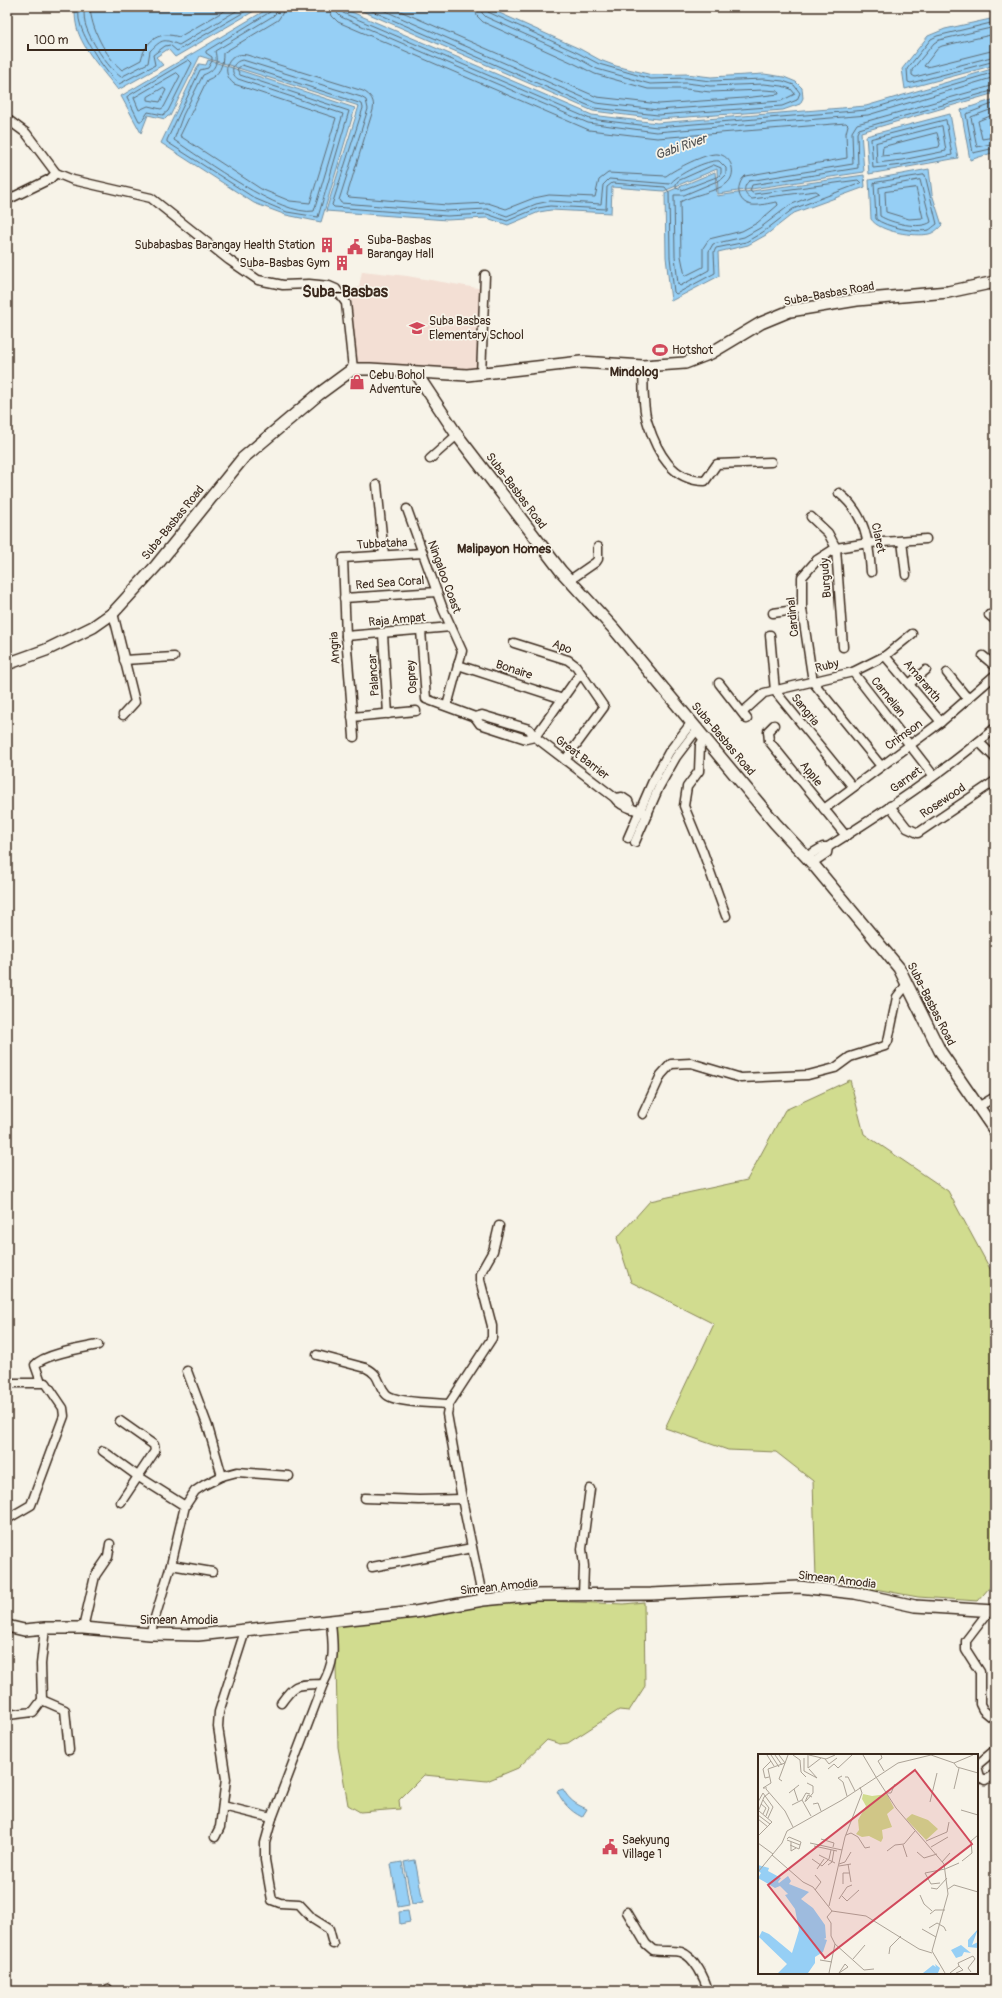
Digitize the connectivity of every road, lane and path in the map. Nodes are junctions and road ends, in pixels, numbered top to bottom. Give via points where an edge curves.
1 (7, 119) edge
2 (56, 172) junction
3 (7, 200) edge
4 (485, 275) dead end
5 (995, 282) edge
6 (643, 366) junction
7 (353, 370) junction
8 (416, 372) junction
9 (482, 375) junction
10 (457, 435) junction
11 (430, 459) dead end
12 (771, 462) dead end
13 (378, 485) dead end
14 (839, 493) dead end
15 (407, 509) dead end
16 (811, 516) dead end
17 (926, 539) dead end
18 (902, 541) junction
19 (869, 542) junction
20 (598, 548) dead end
21 (836, 548) junction
22 (423, 553) junction
23 (384, 555) junction
24 (343, 558) joint
25 (871, 572) dead end
26 (906, 575) dead end
27 (570, 580) junction
28 (436, 592) junction
29 (344, 598) junction
30 (802, 608) junction
31 (113, 613) junction
32 (773, 613) dead end
33 (451, 628) junction
34 (421, 630) junction
35 (383, 634) junction
36 (912, 634) dead end
37 (770, 635) dead end
38 (346, 636) junction
39 (514, 643) dead end
40 (843, 647) dead end
41 (885, 656) junction
42 (983, 656) dead end
43 (174, 657) dead end
44 (124, 660) junction
45 (7, 664) edge
46 (458, 665) junction
47 (995, 666) edge
48 (926, 670) dead end
49 (853, 672) junction
50 (947, 673) dead end
51 (580, 674) junction
52 (995, 675) edge
53 (814, 682) junction
54 (719, 683) dead end
55 (909, 684) junction
56 (775, 691) junction
57 (563, 699) junction
58 (968, 699) junction
59 (447, 706) junction
60 (416, 712) dead end
61 (388, 714) junction
62 (123, 715) dead end
63 (352, 717) junction
64 (941, 722) junction
65 (774, 725) dead end
66 (995, 728) edge
67 (698, 729) junction
68 (354, 737) dead end
69 (535, 737) junction
70 (979, 742) junction
71 (911, 745) junction
72 (995, 758) edge
73 (565, 760) junction
74 (881, 766) junction
75 (933, 775) junction
76 (995, 781) edge
77 (853, 787) junction
78 (890, 806) junction
79 (824, 809) junction
80 (644, 812) junction
81 (846, 836) junction
82 (632, 840) dead end
83 (809, 860) junction
84 (726, 916) dead end
85 (907, 984) junction
86 (995, 1097) edge
87 (978, 1107) junction
88 (643, 1114) dead end
89 (995, 1131) edge
90 (499, 1226) dead end
91 (98, 1345) dead end
92 (317, 1355) dead end
93 (187, 1371) dead end
94 (41, 1382) junction
95 (7, 1383) edge
96 (449, 1404) junction
97 (120, 1421) dead end
98 (102, 1451) dead end
99 (139, 1476) junction
100 (222, 1476) junction
101 (289, 1476) dead end
102 (590, 1489) dead end
103 (365, 1498) dead end
104 (462, 1499) junction
105 (121, 1502) dead end
106 (185, 1506) junction
107 (7, 1519) edge
108 (110, 1544) dead end
109 (472, 1548) junction
110 (171, 1565) junction
111 (372, 1567) dead end
112 (212, 1572) dead end
113 (583, 1596) junction
114 (483, 1600) junction
115 (992, 1611) edge
116 (331, 1622) junction
117 (7, 1626) edge
118 (44, 1628) junction
119 (83, 1628) junction
120 (245, 1631) junction
121 (150, 1634) junction
122 (322, 1684) junction
123 (42, 1700) junction
124 (281, 1703) dead end
125 (8, 1715) dead end
126 (995, 1720) edge
127 (69, 1750) dead end
128 (995, 1750) edge
129 (978, 1765) edge
130 (978, 1770) edge
131 (995, 1774) edge
132 (222, 1806) junction
133 (272, 1818) junction
134 (215, 1837) dead end
135 (627, 1912) dead end
136 (333, 1944) dead end
137 (708, 1991) edge

1 - 2 street via 22,129
2 - 3 street via 50,179
2 - 7 street via 73,180 151,198 258,280 329,286 336,290 346,303
4 - 9 street
5 - 6 street, Suba-Basbas Road via 948,292 857,300 790,311 761,323 727,344 685,364
6 - 9 street, Suba-Basbas Road via 581,362
6 - 12 street via 647,424 671,469 697,481 705,481 717,464
7 - 8 street, Suba-Basbas Road
7 - 31 street, Suba-Basbas Road via 319,394 243,458 156,566
8 - 9 street, Suba-Basbas Road
8 - 10 street, Suba-Basbas Road
10 - 11 street
10 - 27 street, Suba-Basbas Road
13 - 23 street
14 - 19 street, Claret via 854,508
15 - 22 street, Ningaloo Coast
16 - 21 street, Burgudy via 828,533
17 - 18 street, Cardinal
18 - 19 street, Cardinal
18 - 26 street
19 - 21 street, Cardinal
19 - 25 street, Claret
20 - 27 street via 596,562
21 - 30 street, Cardinal via 817,560 802,577
21 - 40 street, Burgudy
22 - 23 street, Tubbataha
22 - 28 street, Ningaloo Coast
23 - 24 street, Tubbataha
24 - 29 street, Angria
27 - 67 street, Suba-Basbas Road
28 - 29 street, Red Sea Coral
28 - 33 street, Ningaloo Coast
29 - 38 street, Angria
30 - 32 street
30 - 53 street, Cardinal
31 - 44 street
31 - 45 street, Suba-Basbas Road via 93,627 46,650
33 - 34 street, Raja Ampat
33 - 46 street, Ningaloo Coast via 462,652
34 - 35 street, Raja Ampat
34 - 59 street, Osprey via 426,699
35 - 38 street, Raja Ampat
35 - 61 street, Palancar
36 - 41 street, Ruby
37 - 56 street, Sangria
38 - 63 street, Angria
39 - 51 street, Apo via 568,660 576,666
41 - 49 street, Ruby
41 - 55 street, Amaranth
42 - 47 street
43 - 44 street
44 - 62 street via 135,702
46 - 57 street, Bonaire
46 - 59 street
48 - 55 street
49 - 53 street, Ruby
49 - 71 street, Carnelian
50 - 58 street
51 - 57 street
51 - 73 street, Apo via 604,707
52 - 58 street, Crimson
53 - 56 street, Ruby
53 - 74 street, Cardinal
54 - 56 street, Ruby via 745,715 764,693
55 - 64 street, Amaranth
56 - 77 street, Sangria
57 - 69 street
58 - 64 street, Crimson
59 - 69 street, Great Barrier via 475,717 482,715 529,730
60 - 61 street
61 - 63 street
63 - 68 street, Angria
64 - 71 street, Crimson
65 - 79 street, Apple via 768,731 769,741
66 - 70 street, Garnet
67 - 80 street via 669,752 652,783
67 - 83 street, Suba-Basbas Road via 775,823
67 - 84 street via 699,771 687,787 684,806
69 - 73 street, Great Barrier
70 - 72 street
70 - 75 street, Garnet
71 - 74 street, Crimson
71 - 75 street, Carnelian
73 - 80 street, Great Barrier via 615,798 622,797 630,806
74 - 77 street, Crimson
75 - 78 street, Garnet
76 - 78 street, Rosewood via 918,832 907,828
77 - 79 street, Crimson
78 - 81 street, Garnet
79 - 81 street, Apple
80 - 82 street
81 - 83 street, Garnet via 823,848
83 - 85 street, Suba-Basbas Road via 899,968
85 - 87 street, Suba-Basbas Road via 940,1051
85 - 88 street via 897,997 885,1046 850,1057 835,1068 808,1075 741,1078 691,1063 671,1064 661,1074
86 - 87 street
87 - 89 street, Suba-Basbas Road
90 - 96 street via 493,1251 480,1274 492,1326 492,1338
91 - 94 street via 37,1362 35,1365
92 - 96 street via 374,1372 386,1394 394,1399
93 - 100 street via 208,1427
94 - 95 street
94 - 107 street via 48,1385 63,1408 62,1423 31,1505
96 - 104 street via 447,1414
97 - 99 street via 154,1445 154,1456
98 - 99 street
99 - 105 street
99 - 106 street
100 - 101 street via 237,1472
100 - 106 street via 199,1488
102 - 113 street via 582,1549
103 - 104 street
104 - 109 street
106 - 110 street
108 - 119 street via 108,1557 95,1576 91,1588
109 - 111 street
109 - 114 street
110 - 112 street
110 - 121 street
113 - 114 street, Simean Amodia via 536,1595
113 - 115 street, Simean Amodia via 808,1587 855,1593 915,1606
114 - 116 street, Simean Amodia via 415,1612
115 - 126 street via 966,1641 966,1650 980,1672 980,1704
116 - 120 street, Simean Amodia
116 - 122 street via 334,1654 331,1668
117 - 118 street, Simean Amodia via 24,1630
118 - 119 street, Simean Amodia
118 - 123 street
119 - 121 street, Simean Amodia
120 - 121 street, Simean Amodia via 198,1635
120 - 132 street via 219,1712 218,1726 226,1779
122 - 124 street via 296,1685
122 - 133 street
123 - 125 street via 33,1712
123 - 127 street via 65,1710
128 - 129 street
130 - 131 street via 980,1777 985,1780
132 - 133 street
132 - 134 street via 220,1827
133 - 136 street via 265,1843 265,1860 272,1900 299,1904 313,1919 329,1928
135 - 137 street via 646,1944 653,1950 682,1952 691,1959 705,1980

